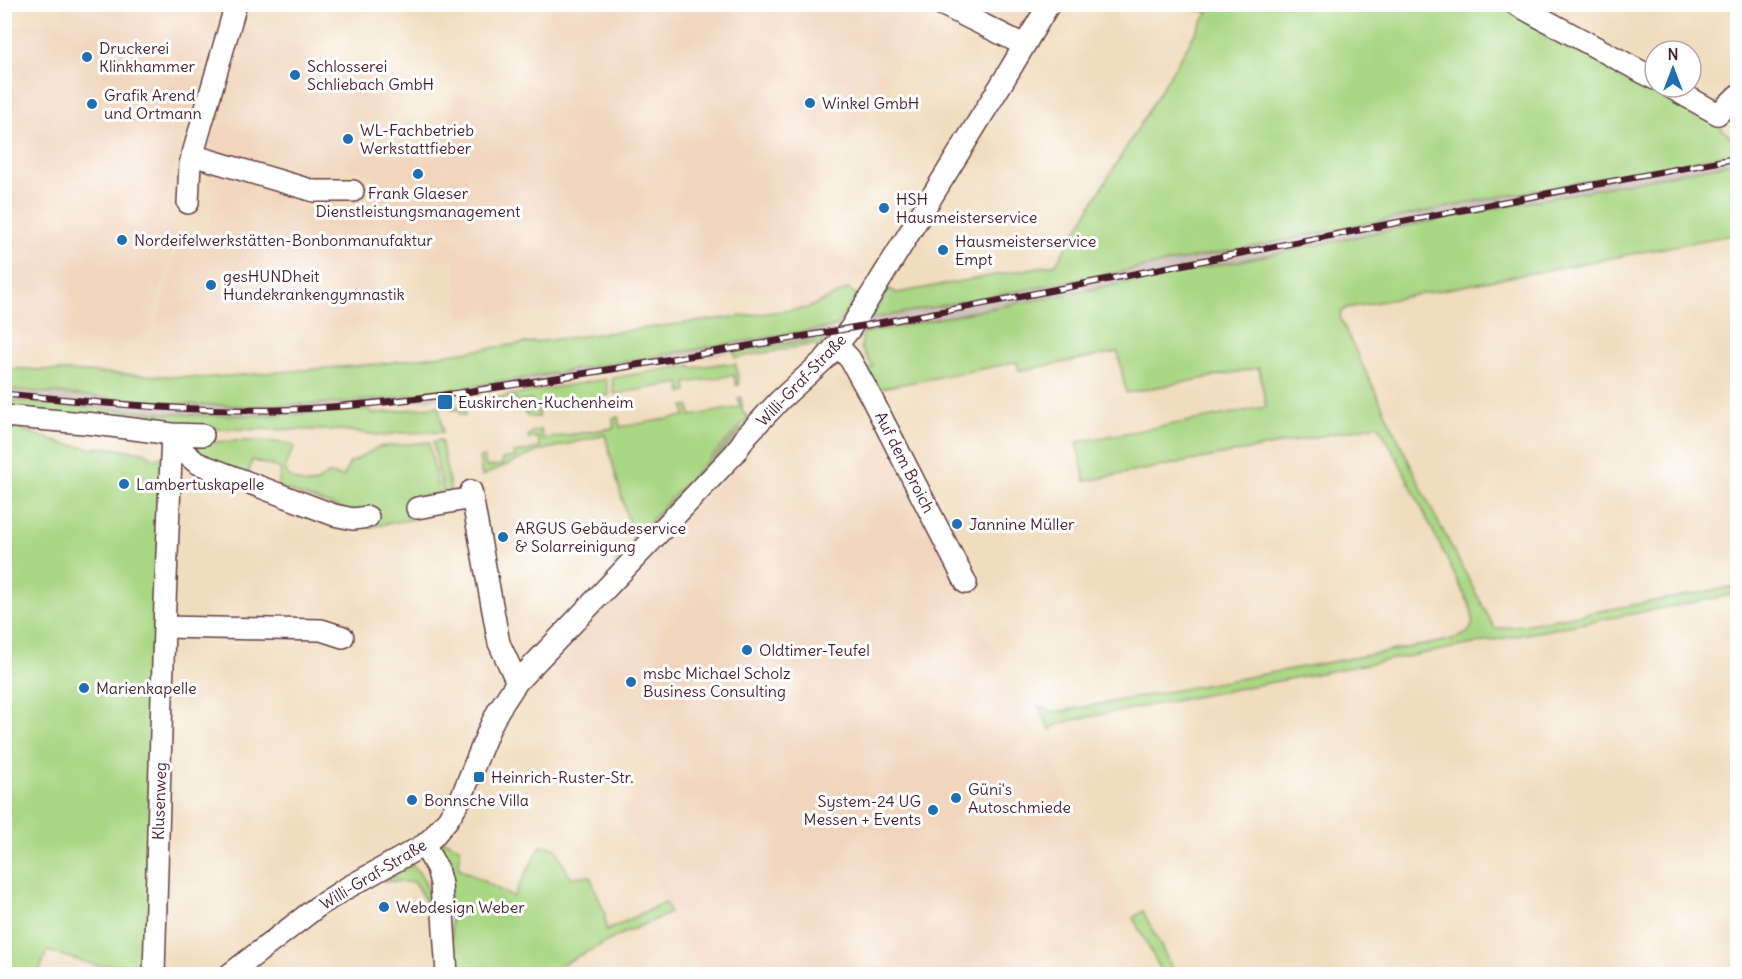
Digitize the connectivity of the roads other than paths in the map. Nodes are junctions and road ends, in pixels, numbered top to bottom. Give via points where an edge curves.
1 (941, 4) edge
2 (1049, 4) edge
3 (1515, 4) edge
4 (232, 5) edge
5 (1024, 45) junction
6 (1643, 73) edge
7 (1737, 95) edge
8 (1691, 99) edge
9 (192, 155) junction
10 (353, 191) dead end
11 (188, 203) dead end
12 (837, 345) junction
13 (4, 416) edge
14 (172, 434) junction
15 (203, 435) dead end
16 (417, 508) dead end
17 (368, 517) dead end
18 (966, 583) dead end
19 (164, 627) junction
20 (344, 637) dead end
21 (516, 682) junction
22 (424, 844) junction
23 (154, 975) edge
24 (230, 975) edge
25 (447, 975) edge

1 - 5 street
2 - 5 street, Willi-Graf-Straße
3 - 6 street
4 - 9 street
5 - 12 street, Willi-Graf-Straße
7 - 8 street via 1718,114
9 - 10 street via 314,191
9 - 11 street
12 - 18 street, Auf dem Broich via 850,359 871,397
12 - 21 street, Willi-Graf-Straße via 780,400 735,453
13 - 14 street
14 - 15 street
14 - 17 street via 197,463 334,515
14 - 19 street, Klusenweg
16 - 21 street via 471,494 500,643
19 - 20 street via 321,630
19 - 23 street, Klusenweg
21 - 22 street, Willi-Graf-Straße via 498,711 455,810
22 - 24 street, Willi-Graf-Straße via 345,889
22 - 25 street via 441,884

